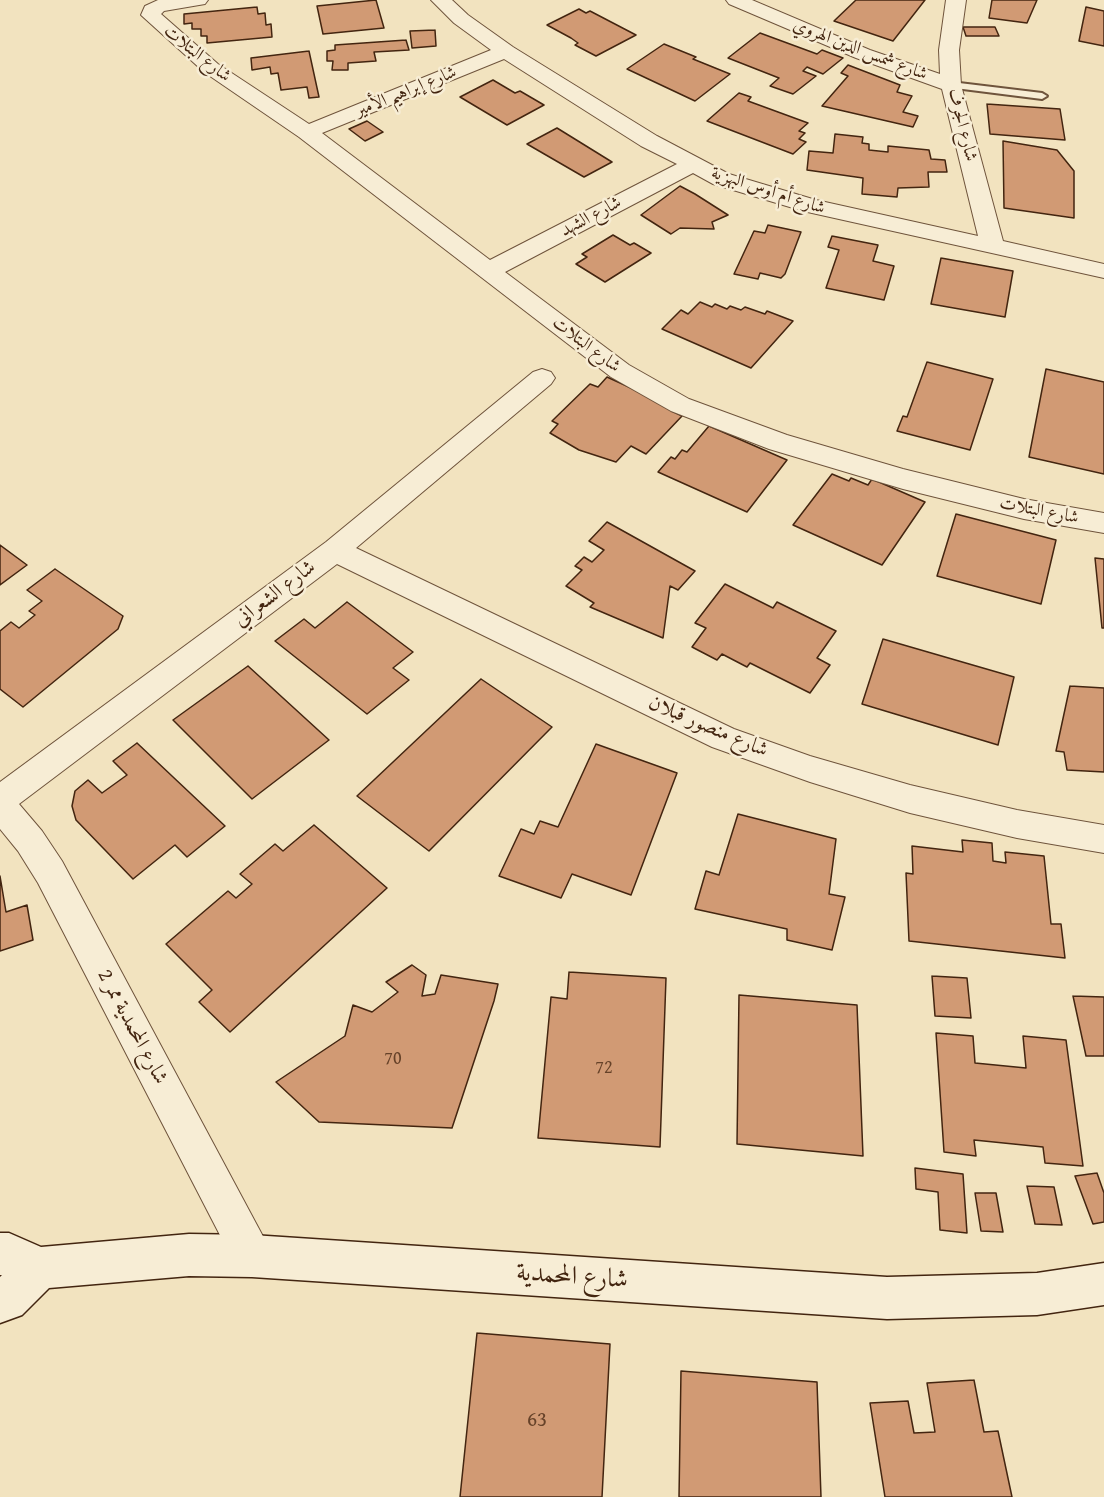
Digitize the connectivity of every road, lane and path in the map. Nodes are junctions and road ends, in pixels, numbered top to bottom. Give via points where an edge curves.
1 (198, 0) edge
2 (441, 0) edge
3 (736, 0) edge
4 (956, 0) edge
5 (506, 51) junction
6 (951, 85) junction
7 (1042, 96) dead end
8 (307, 132) junction
9 (692, 165) junction
10 (993, 248) junction
11 (490, 270) junction
12 (1104, 271) edge
13 (542, 378) dead end
14 (1104, 523) edge
15 (336, 549) junction
16 (0, 800) edge
17 (0, 805) edge
18 (1104, 839) edge
19 (0, 1254) edge
20 (252, 1256) junction
21 (40, 1268) junction
22 (1104, 1284) edge
23 (0, 1302) edge

1 - 8 street, شارع البتلات via 158,6 151,15 210,68
2 - 5 street, شارع أم أوس البهزية
3 - 6 street, شارع شمس الدين الهروي via 862,54
4 - 6 street, شارع الجرف via 949,50
5 - 8 street, شارع إبراهيم الأمير
5 - 9 street, شارع أم أوس البهزية
6 - 7 lane
6 - 10 street, شارع الجرف
8 - 11 street, شارع البتلات
9 - 10 street, شارع أم أوس البهزية via 721,179 800,204
9 - 11 street, شارع الشهد
10 - 12 street, شارع أم أوس البهزية
11 - 14 street, شارع البتلات via 620,371 680,405 778,442 903,479 1024,509
13 - 15 street, شارع الشعراني
15 - 16 street, شارع الشعراني
15 - 18 street, شارع منصور قبلان via 723,738 910,799
17 - 20 street, شارع المحمدية ممر 2 via 50,872
19 - 21 street, شارع المحمدية
20 - 21 street, شارع المحمدية via 189,1255
20 - 22 street, شارع المحمدية via 887,1298 1037,1294
21 - 23 street via 7,1300

